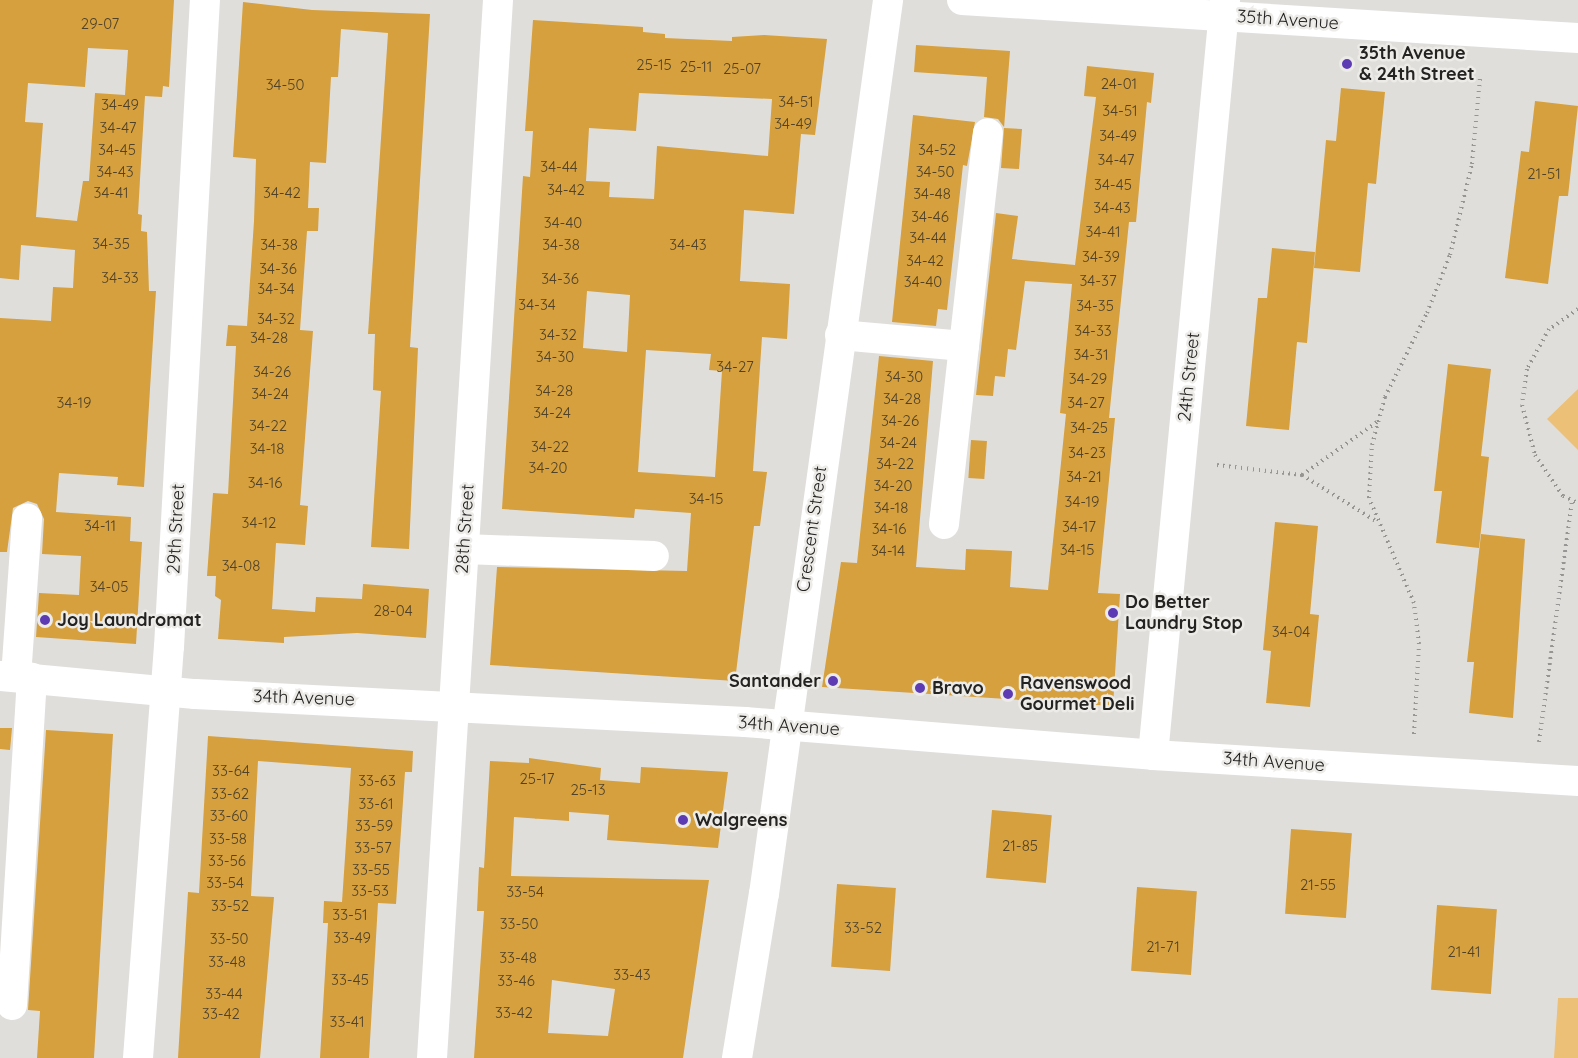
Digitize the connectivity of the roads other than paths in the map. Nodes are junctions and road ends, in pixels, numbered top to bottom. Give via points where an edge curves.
1 (205, 0) edge
2 (498, 0) edge
3 (888, 0) edge
4 (962, 0) edge
5 (1063, 3) edge
6 (1224, 8) edge
7 (1578, 38) edge
8 (988, 133) dead end
9 (840, 335) junction
10 (964, 346) junction
11 (27, 518) dead end
12 (944, 524) dead end
13 (464, 549) junction
14 (654, 556) dead end
15 (16, 677) edge
16 (166, 692) junction
17 (454, 705) junction
18 (786, 727) junction
19 (1153, 755) junction
20 (1578, 781) edge
21 (12, 1005) dead end
22 (138, 1058) edge
23 (432, 1058) edge
24 (737, 1058) edge

1 - 16 street, 29th Street
2 - 13 street, 28th Street
3 - 9 street, Crescent Street
4 - 5 street, 35th Avenue
5 - 6 street, 35th Avenue
6 - 7 street, 35th Avenue
6 - 19 street, 24th Street
8 - 10 street
9 - 10 street
9 - 18 street, Crescent Street
10 - 12 street
11 - 15 street
13 - 14 street
13 - 17 street, 28th Street
15 - 16 street, 34th Avenue
15 - 21 street
16 - 17 street, 34th Avenue
16 - 22 street, 29th Street
17 - 18 street, 34th Avenue
17 - 23 street, 28th Street
18 - 19 street, 34th Avenue
18 - 24 street, Crescent Street
19 - 20 street, 34th Avenue

